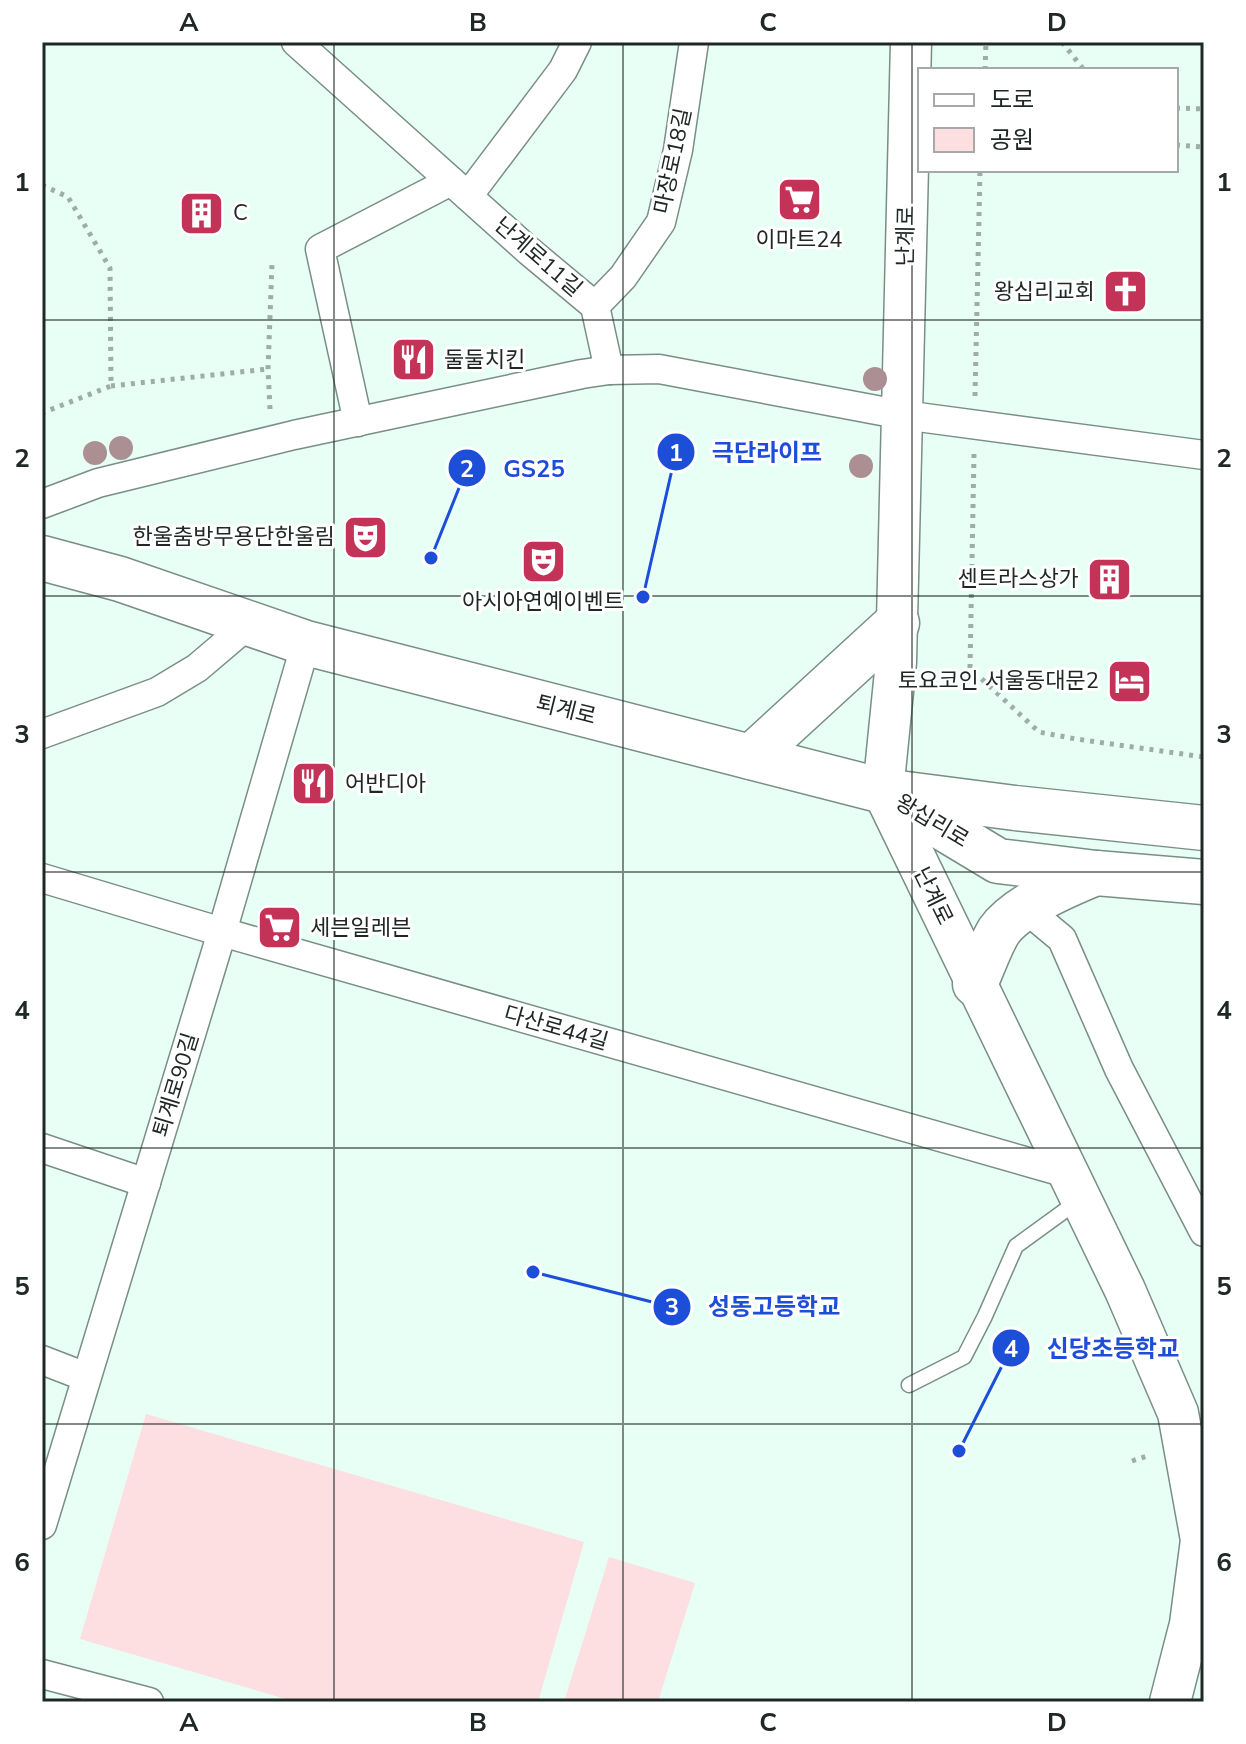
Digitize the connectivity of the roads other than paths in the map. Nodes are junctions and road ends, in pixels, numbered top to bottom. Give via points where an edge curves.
1 (296, 42) edge
2 (577, 42) edge
3 (694, 42) edge
4 (911, 42) edge
5 (460, 189) junction
6 (595, 306) junction
7 (609, 370) junction
8 (903, 415) junction
9 (358, 422) junction
10 (1204, 455) edge
11 (42, 504) edge
12 (42, 558) edge
13 (250, 623) junction
14 (897, 623) junction
15 (306, 643) junction
16 (42, 734) edge
17 (751, 757) junction
18 (883, 791) junction
19 (1204, 828) edge
20 (1096, 873) junction
21 (42, 878) edge
22 (1204, 882) edge
23 (1026, 909) junction
24 (222, 932) junction
25 (975, 984) junction
26 (42, 1148) edge
27 (146, 1183) junction
28 (1076, 1186) junction
29 (1204, 1232) edge
30 (42, 1360) edge
31 (86, 1377) junction
32 (909, 1385) dead end
33 (42, 1525) edge
34 (42, 1674) edge
35 (149, 1702) edge
36 (1170, 1702) edge

1 - 5 street, 난계로11길
2 - 5 street via 563,70
3 - 6 street, 마장로18길 via 661,222 623,277
4 - 8 main road, 난계로
5 - 6 street, 난계로11길
5 - 9 street via 320,249
6 - 7 street, 난계로11길
7 - 8 street via 659,369
7 - 9 street
8 - 10 street
8 - 14 main road, 난계로
9 - 11 street via 98,483
12 - 13 main road, 퇴계로
13 - 15 main road, 퇴계로
13 - 16 street via 197,668 157,692
14 - 17 main road
14 - 18 main road, 난계로
15 - 17 main road, 퇴계로
15 - 24 street, 퇴계로90길
17 - 18 main road, 퇴계로
18 - 19 main road, 왕십리로
18 - 20 main road, 왕십리로 via 998,861
18 - 25 main road, 난계로
20 - 22 main road, 왕십리로
20 - 23 main road
21 - 24 street, 다산로44길
23 - 25 main road via 999,931
23 - 29 street via 1062,939 1119,1069
24 - 27 street, 퇴계로90길
24 - 28 street, 다산로44길
25 - 28 main road, 난계로
26 - 27 street
27 - 31 street, 퇴계로90길
28 - 32 lane via 1016,1246 964,1357
28 - 36 main road, 난계로 via 1178,1413 1201,1540 1190,1624
30 - 31 street
31 - 33 street, 퇴계로90길
34 - 35 street

